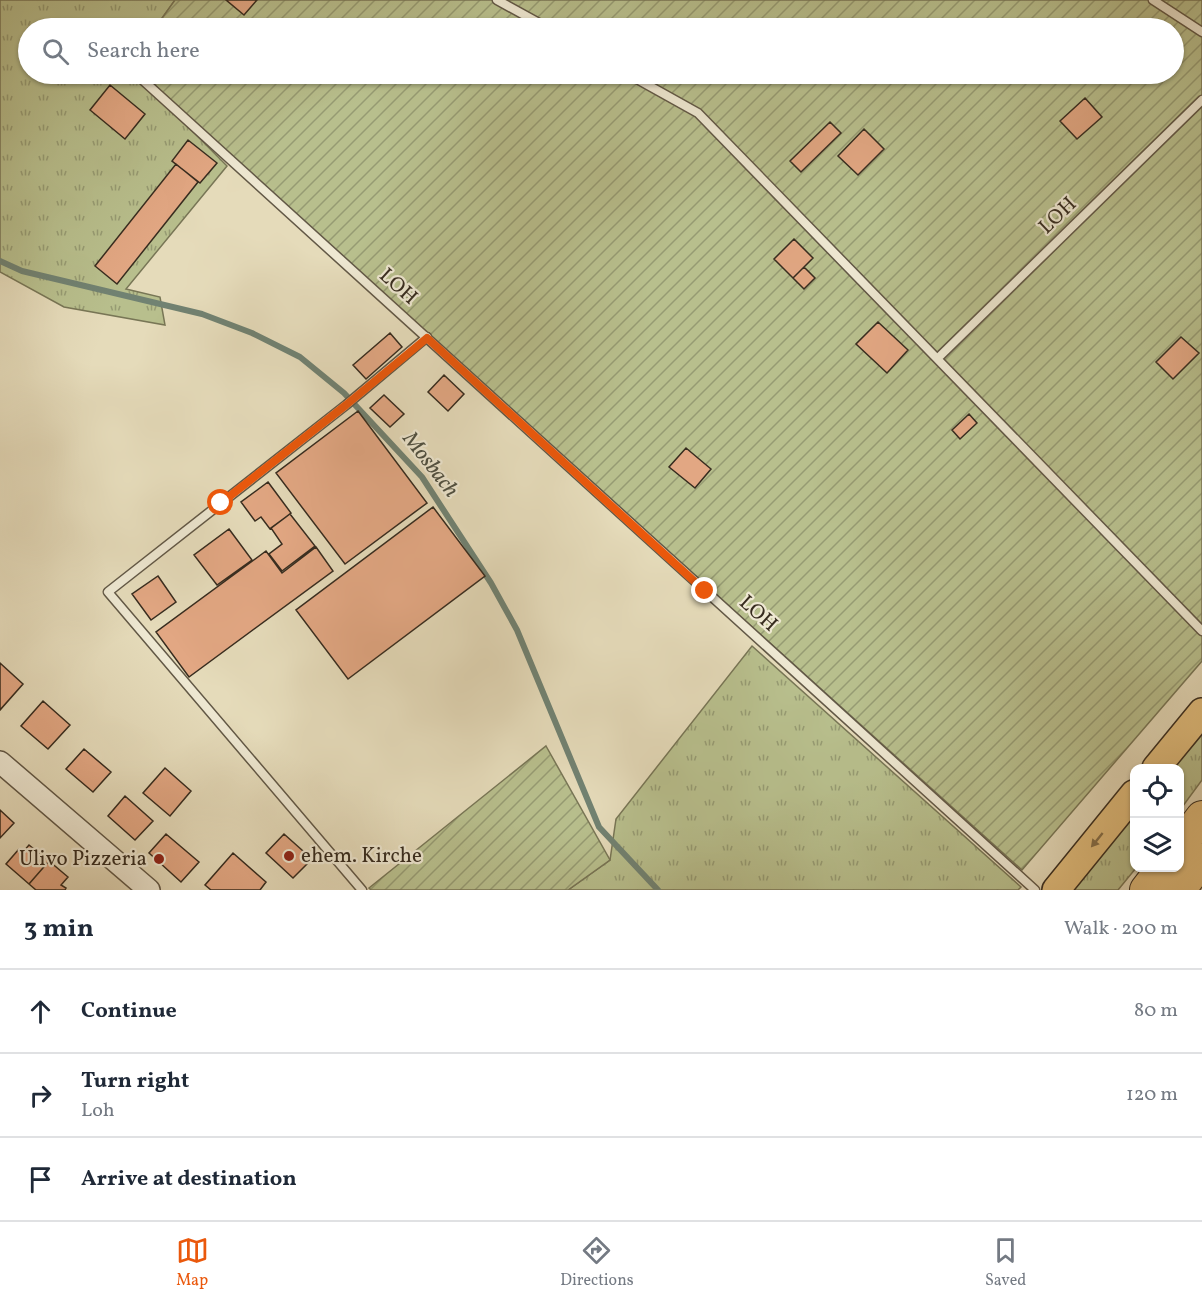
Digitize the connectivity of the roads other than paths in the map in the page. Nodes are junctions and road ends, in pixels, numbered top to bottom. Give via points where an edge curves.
1 (497, 0) edge
2 (1153, 0) edge
3 (530, 18) edge
4 (1181, 18) edge
5 (1184, 20) edge
6 (1202, 32) edge
7 (147, 84) edge
8 (646, 84) edge
9 (1202, 100) edge
10 (427, 338) junction
11 (938, 358) junction
12 (1202, 631) edge
13 (1202, 712) edge
14 (0, 762) edge
15 (1159, 764) edge
16 (1130, 799) edge
17 (1202, 817) edge
18 (1184, 840) edge
19 (1202, 860) edge
20 (1159, 872) edge
21 (149, 890) edge
22 (362, 890) edge
23 (1035, 890) edge
24 (1056, 890) edge
25 (1146, 890) edge
26 (1179, 890) edge

1 - 3 lane
2 - 4 lane
5 - 6 lane
7 - 10 lane, LOH
8 - 11 lane via 698,113
9 - 11 lane, LOH
10 - 22 lane via 108,592
10 - 23 lane, LOH
11 - 12 lane
13 - 15 main road
14 - 21 street
16 -> 24 main road
17 - 18 highway
19 - 26 highway
20 - 25 highway

